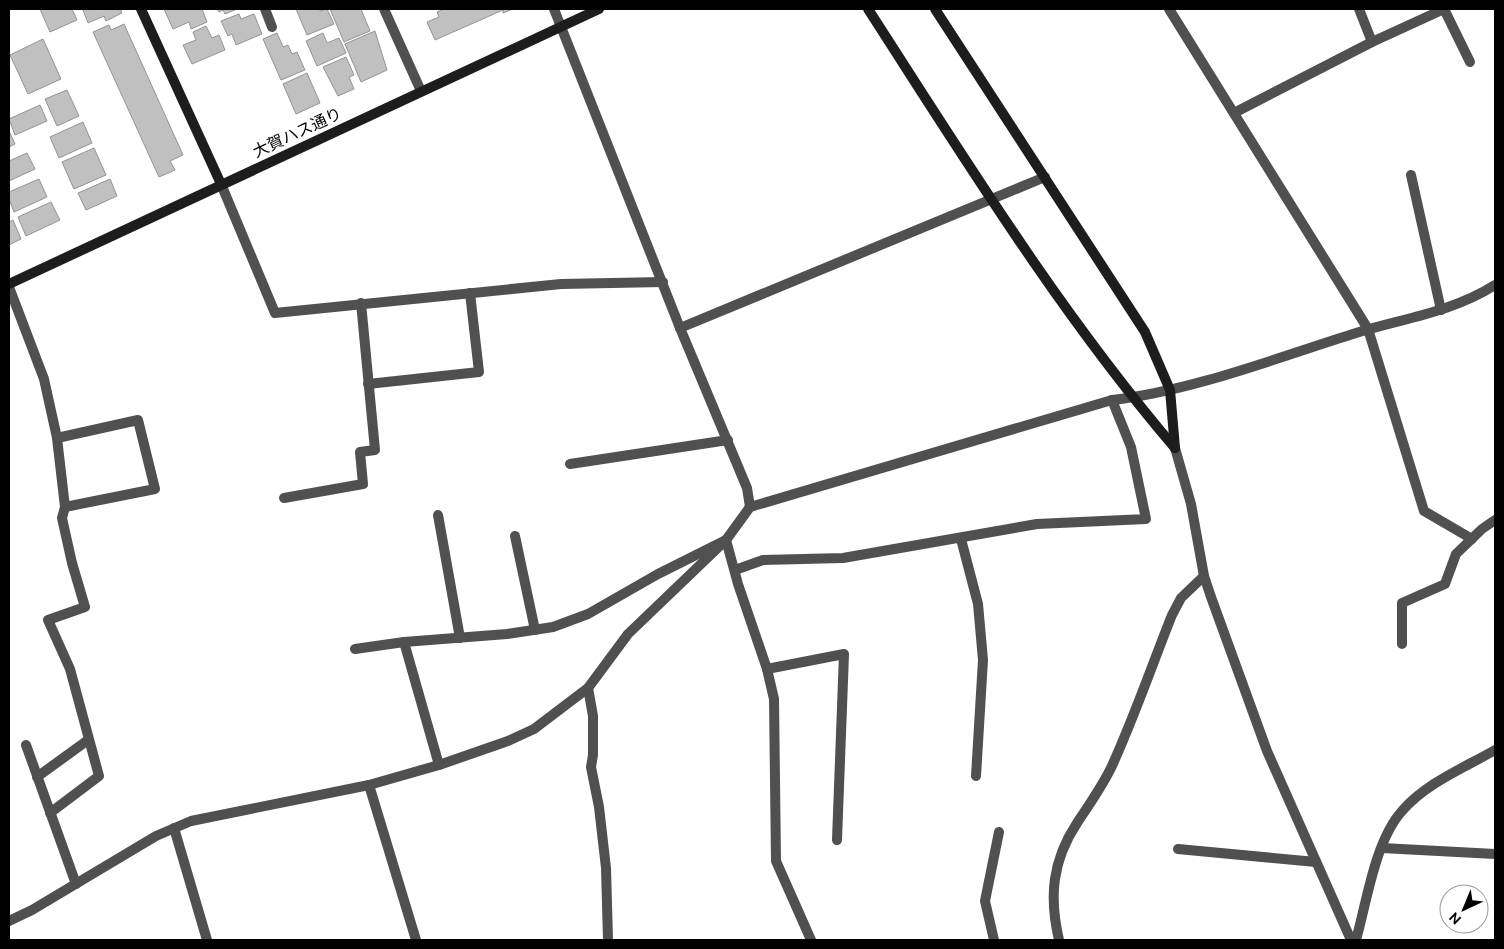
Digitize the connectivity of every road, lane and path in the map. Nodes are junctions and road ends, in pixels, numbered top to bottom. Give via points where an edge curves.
1 (141, 9) edge
2 (265, 9) edge
3 (384, 9) edge
4 (554, 9) edge
5 (599, 9) edge
6 (868, 9) edge
7 (935, 9) edge
8 (1169, 9) edge
9 (1359, 9) edge
10 (1444, 9) edge
11 (561, 26) junction
12 (272, 27) dead end
13 (1372, 42) junction
14 (1470, 62) dead end
15 (421, 91) junction
16 (1234, 113) junction
17 (1411, 175) dead end
18 (1045, 177) junction
19 (221, 184) junction
20 (992, 201) junction
21 (663, 282) junction
22 (9, 285) edge
23 (1495, 285) edge
24 (470, 293) junction
25 (361, 303) junction
26 (1441, 310) junction
27 (680, 328) junction
28 (1368, 330) junction
29 (368, 384) junction
30 (1170, 390) junction
31 (1132, 398) junction
32 (1112, 400) junction
33 (57, 438) junction
34 (728, 440) junction
35 (1175, 448) junction
36 (570, 464) dead end
37 (284, 498) dead end
38 (65, 507) junction
39 (750, 507) junction
40 (438, 515) dead end
41 (1495, 520) edge
42 (515, 536) dead end
43 (960, 539) junction
44 (1472, 539) junction
45 (726, 540) junction
46 (735, 570) junction
47 (1204, 576) junction
48 (535, 630) junction
49 (460, 638) junction
50 (404, 642) junction
51 (1402, 644) dead end
52 (355, 649) dead end
53 (767, 669) junction
54 (588, 688) junction
55 (88, 740) junction
56 (26, 745) dead end
57 (1495, 750) edge
58 (439, 765) junction
59 (976, 776) dead end
60 (37, 777) junction
61 (369, 785) junction
62 (50, 813) junction
63 (174, 828) junction
64 (999, 832) dead end
65 (837, 840) dead end
66 (1382, 848) junction
67 (1178, 849) dead end
68 (1495, 854) edge
69 (1316, 862) junction
70 (76, 884) junction
71 (9, 921) edge
72 (207, 940) edge
73 (416, 940) edge
74 (608, 940) edge
75 (811, 940) edge
76 (994, 940) edge
77 (1059, 940) edge
78 (1351, 940) edge
79 (1356, 940) edge

1 - 19 street
2 - 12 street
3 - 15 street
4 - 11 street
5 - 11 street, 大賀ハス通り
6 - 20 street
7 - 18 street
8 - 16 street
9 - 13 street
10 - 13 street
10 - 14 street
11 - 15 street, 大賀ハス通り
11 - 21 street
13 - 16 street
15 - 19 street, 大賀ハス通り
16 - 28 street
17 - 26 street
18 - 20 street
18 - 30 street via 1145,332
19 - 22 street, 大賀ハス通り
19 - 25 street via 275,313
20 - 27 street
20 - 31 street
21 - 24 street via 561,284
21 - 27 street
22 - 33 street via 44,379
23 - 26 street via 1473,299
24 - 25 street
24 - 29 street via 479,372
25 - 29 street
26 - 28 street
27 - 34 street
28 - 30 street
28 - 44 street via 1424,511
29 - 37 street via 375,450 360,452 364,484
30 - 31 street
30 - 35 street
31 - 32 street
31 - 35 street
32 - 39 street
32 - 43 street via 1131,447 1146,519 1037,524
33 - 38 street
33 - 38 street via 138,420 155,489
34 - 36 street
34 - 39 street via 748,488
35 - 47 street via 1191,504
38 - 55 street via 62,518 85,606 48,620 70,669
39 - 45 street
40 - 49 street
41 - 44 street
42 - 48 street
43 - 46 street via 842,558 763,560
43 - 59 street via 978,604 983,660
44 - 51 street via 1456,554 1445,584 1402,603
45 - 46 street
45 - 48 street via 588,614
45 - 54 street via 628,634
46 - 53 street
47 - 69 street via 1267,751
47 - 77 street via 1181,598 1172,615 1111,766 1060,857 1052,900
48 - 49 street
49 - 50 street
50 - 52 street
50 - 58 street
53 - 65 street via 844,654
53 - 75 street via 774,699 776,860
54 - 58 street via 534,729
54 - 74 street via 593,716 591,767 606,868
55 - 60 street
55 - 62 street via 99,776
56 - 60 street
57 - 66 street via 1426,790 1402,811
58 - 61 street
60 - 62 street
61 - 63 street via 191,821
61 - 73 street
62 - 70 street
63 - 70 street
63 - 72 street
64 - 76 street via 986,901
66 - 68 street
66 - 79 street
67 - 69 street
69 - 78 street
70 - 71 street

